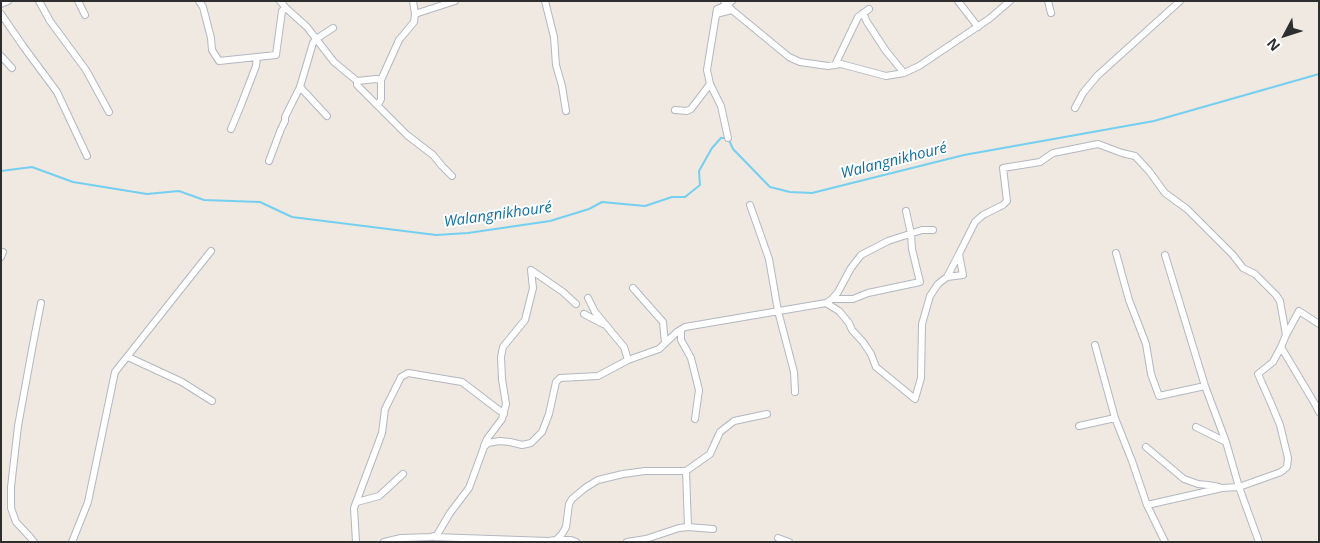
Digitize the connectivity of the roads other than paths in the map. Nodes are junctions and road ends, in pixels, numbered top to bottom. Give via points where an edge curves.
1 (8, 1) edge
2 (39, 1) edge
3 (78, 1) edge
4 (199, 1) edge
5 (280, 1) edge
6 (413, 1) edge
7 (455, 1) edge
8 (545, 1) edge
9 (958, 1) edge
10 (1010, 1) edge
11 (1048, 1) edge
12 (1180, 1) edge
13 (1, 4) edge
14 (729, 4) edge
15 (286, 8) junction
16 (869, 9) dead end
17 (863, 13) junction
18 (1051, 13) dead end
19 (1, 14) edge
20 (415, 14) junction
21 (86, 15) dead end
22 (978, 27) junction
23 (333, 28) dead end
24 (316, 39) junction
25 (1, 56) edge
26 (258, 57) junction
27 (835, 65) junction
28 (12, 68) dead end
29 (904, 72) junction
30 (381, 80) junction
31 (357, 81) junction
32 (710, 84) junction
33 (300, 88) junction
34 (378, 105) junction
35 (1075, 108) dead end
36 (675, 110) dead end
37 (566, 111) dead end
38 (109, 112) dead end
39 (327, 116) dead end
40 (231, 130) dead end
41 (728, 138) dead end
42 (87, 156) dead end
43 (269, 161) dead end
44 (452, 176) dead end
45 (750, 205) dead end
46 (906, 210) dead end
47 (933, 230) dead end
48 (911, 234) junction
49 (211, 250) dead end
50 (1116, 253) dead end
51 (959, 254) junction
52 (1165, 254) dead end
53 (947, 277) junction
54 (633, 288) dead end
55 (588, 298) dead end
56 (829, 301) junction
57 (41, 303) dead end
58 (576, 304) dead end
59 (778, 311) junction
60 (584, 314) dead end
61 (1319, 324) edge
62 (606, 326) junction
63 (681, 330) junction
64 (1286, 335) junction
65 (664, 342) junction
66 (1095, 345) dead end
67 (1282, 347) junction
68 (128, 357) junction
69 (628, 360) junction
70 (1205, 386) junction
71 (795, 392) dead end
72 (212, 401) dead end
73 (1319, 412) edge
74 (504, 414) junction
75 (767, 414) dead end
76 (1115, 418) junction
77 (694, 419) dead end
78 (1079, 426) dead end
79 (1196, 427) dead end
80 (1226, 442) junction
81 (484, 447) junction
82 (1146, 447) dead end
83 (686, 471) junction
84 (403, 474) dead end
85 (1239, 487) junction
86 (1222, 488) junction
87 (357, 502) junction
88 (1147, 505) junction
89 (688, 527) junction
90 (713, 529) dead end
91 (431, 537) junction
92 (778, 538) dead end
93 (423, 540) edge
94 (556, 540) junction
95 (34, 542) edge
96 (72, 542) edge
97 (356, 542) edge
98 (384, 542) edge
99 (576, 542) edge
100 (627, 542) edge
101 (789, 542) edge
102 (1164, 542) edge
103 (1259, 542) edge

1 - 13 street
2 - 38 street via 86,70
3 - 21 street
4 - 26 street via 212,50 219,61
5 - 15 street
6 - 20 street
7 - 20 street
8 - 37 street
9 - 22 street
10 - 22 street
11 - 18 street
12 - 35 street via 1097,76
14 - 27 street via 789,57 800,62
14 - 32 street via 717,8 707,70
15 - 24 street
15 - 26 street via 282,11 276,56
16 - 17 street
17 - 27 street
17 - 29 street via 886,51
19 - 42 street via 57,92
20 - 30 street via 414,22 399,40
22 - 29 street via 919,66
23 - 24 street
24 - 31 street via 334,62
24 - 33 street
25 - 28 street
26 - 40 street
27 - 29 street via 886,76
30 - 31 street
30 - 34 street
31 - 34 street via 357,85
32 - 36 street via 691,109
32 - 41 street via 721,106
33 - 39 street
33 - 43 street
34 - 44 street
45 - 59 street via 769,259
46 - 48 street
47 - 48 street
48 - 56 street via 861,254
48 - 56 street via 920,282 853,299
49 - 68 street
50 - 70 street via 1146,344 1159,396
51 - 53 street
51 - 53 street via 963,274
51 - 64 street via 975,222 1007,201 1003,168 1040,162 1053,153 1098,144 1136,156 1165,193 1187,209 1243,268 1255,274 1276,295
52 - 70 street
53 - 56 street via 938,284 926,308 922,324 921,378 915,399 876,367 863,342
54 - 65 street via 663,322
55 - 62 street
56 - 59 street
57 - 95 street via 18,426 11,508 16,522
58 - 74 street via 531,270 533,288 525,320 503,347 501,357 506,404
59 - 63 street
59 - 71 street via 794,372
60 - 62 street
61 - 64 street via 1299,311
62 - 69 street via 624,347
63 - 65 street
63 - 77 street via 681,340 691,358 699,390
64 - 67 street
65 - 69 street via 659,348
66 - 76 street
67 - 73 street
67 - 85 street via 1273,362 1258,374 1280,425 1287,467
68 - 72 street via 182,382
68 - 96 street via 115,372 88,502
69 - 81 street via 598,376 560,378 556,382 542,432 531,443 522,445 500,441
70 - 80 street
74 - 81 street
74 - 87 street via 462,382 408,372 401,376 385,409 382,433
75 - 83 street via 734,421 720,432 710,454
76 - 78 street
76 - 88 street
79 - 80 street
80 - 85 street
81 - 91 street via 469,488 437,535
82 - 86 street via 1184,479
83 - 89 street
83 - 94 street via 630,473 598,480 572,499 566,527
84 - 87 street via 379,496
85 - 86 street
85 - 103 street
86 - 88 street
87 - 97 street via 354,508
88 - 102 street
89 - 90 street
89 - 100 street
91 - 93 street
91 - 94 street
92 - 101 street
93 - 98 street via 401,538
94 - 99 street

